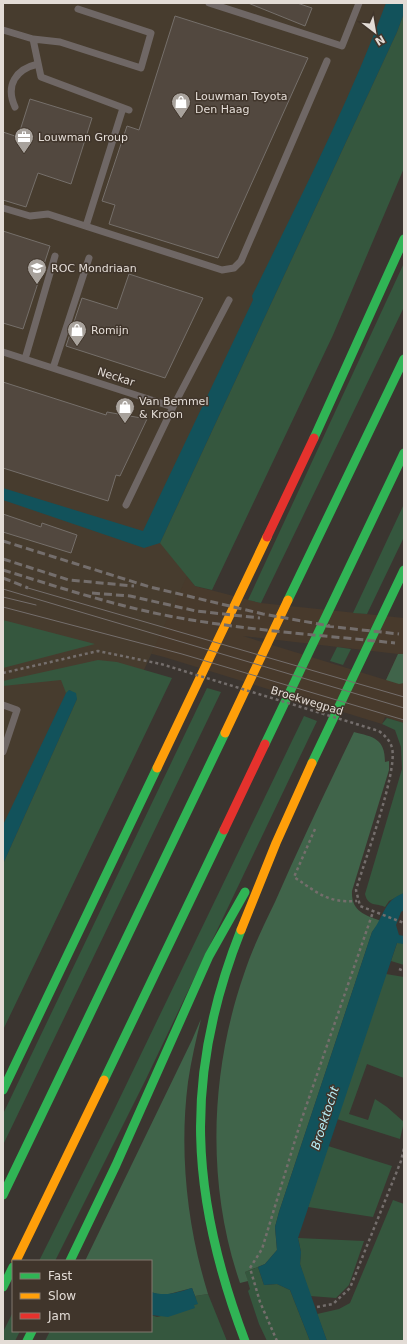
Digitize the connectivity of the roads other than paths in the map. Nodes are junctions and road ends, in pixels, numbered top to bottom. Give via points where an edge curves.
1 (209, 3) edge
2 (359, 3) edge
3 (78, 9) dead end
4 (3, 30) edge
5 (33, 39) junction
6 (327, 61) dead end
7 (38, 64) junction
8 (15, 107) dead end
9 (3, 208) edge
10 (86, 226) junction
11 (404, 239) edge
12 (56, 256) dead end
13 (89, 258) dead end
14 (229, 300) dead end
15 (3, 352) edge
16 (25, 359) junction
17 (404, 359) edge
18 (53, 368) junction
19 (173, 406) junction
20 (404, 452) edge
21 (126, 505) dead end
22 (404, 570) edge
23 (3, 705) edge
24 (3, 752) edge
25 (284, 824) junction
26 (3, 1090) edge
27 (3, 1195) edge
28 (16, 1260) edge
29 (70, 1260) edge
30 (12, 1269) edge
31 (3, 1287) edge
32 (32, 1332) edge
33 (27, 1341) edge
34 (245, 1341) edge

1 - 2 lane via 342,46
3 - 5 lane via 151,33 141,68 60,42
4 - 5 lane
5 - 7 lane
6 - 10 lane via 241,261 234,268 222,270
7 - 8 lane via 19,72 14,80 10,90
7 - 10 lane via 41,77 126,108
9 - 10 lane via 30,216 48,214
11 - 26 highway via 340,384
12 - 16 lane
13 - 18 lane
14 - 19 lane
15 - 16 lane, Neckar
16 - 18 lane, Neckar
17 - 27 highway
18 - 19 lane, Neckar
19 - 21 lane
20 - 28 highway
22 - 25 highway
23 - 24 lane via 18,710
25 - 29 highway via 209,956 116,1165
25 - 34 highway via 230,961 214,1014 204,1075 200,1134 204,1200 223,1279
30 - 31 highway
32 - 33 highway

